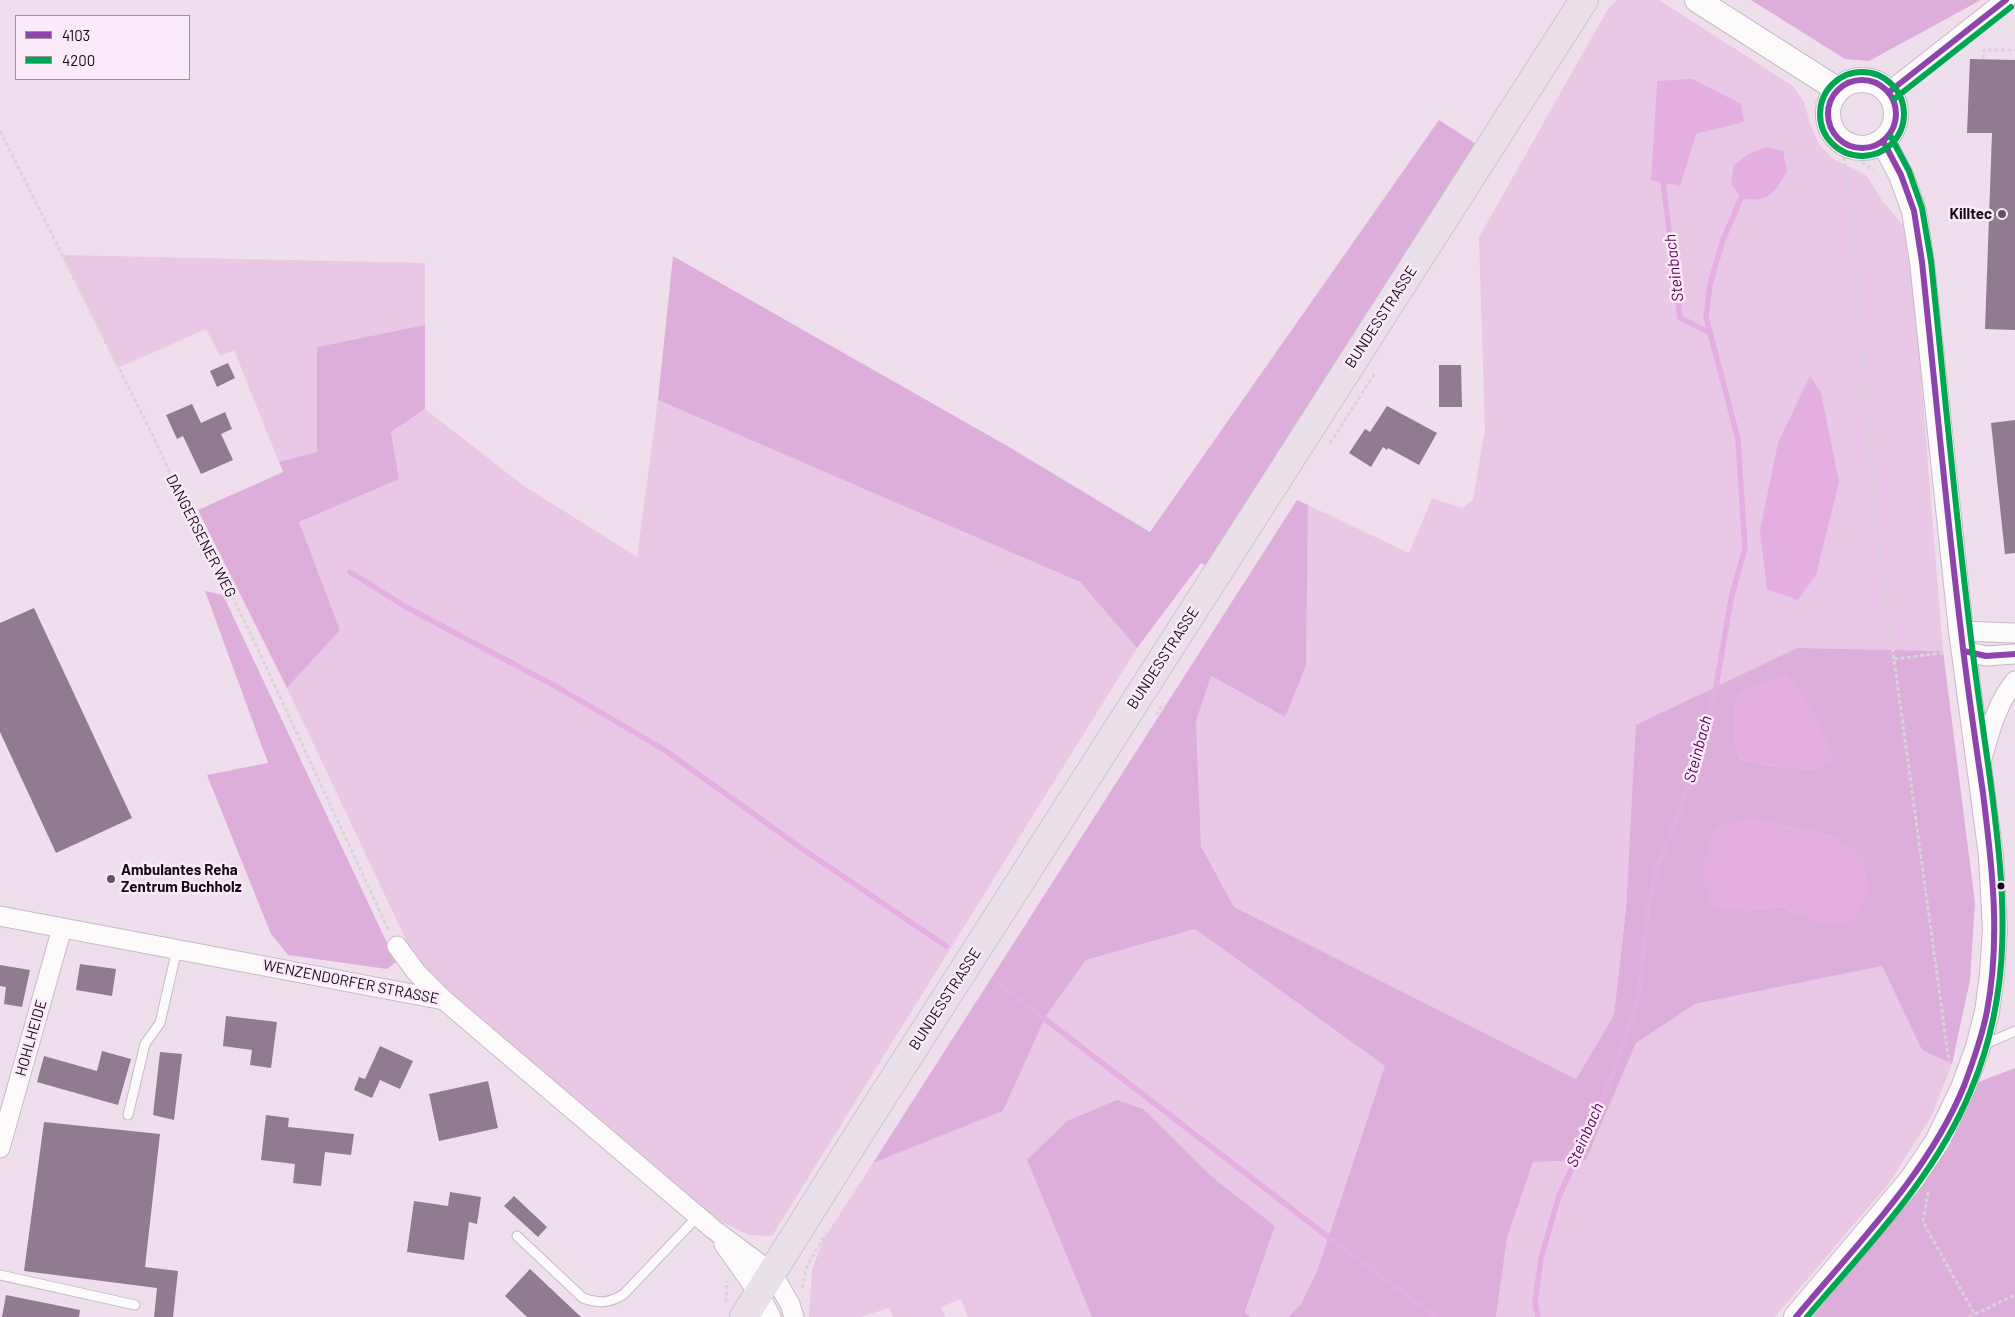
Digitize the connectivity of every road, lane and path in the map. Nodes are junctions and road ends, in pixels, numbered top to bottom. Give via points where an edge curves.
1 (1584, 0) edge
2 (1697, 0) edge
3 (2006, 0) edge
4 (2015, 50) edge
5 (1983, 59) dead end
6 (1838, 90) junction
7 (1889, 92) junction
8 (0, 131) edge
9 (1883, 141) junction
10 (1844, 157) dead end
11 (2015, 633) edge
12 (1963, 641) junction
13 (2015, 654) edge
14 (1894, 658) junction
15 (2015, 681) edge
16 (1979, 768) junction
17 (0, 916) edge
18 (62, 928) junction
19 (394, 941) joint
20 (177, 949) junction
21 (444, 1000) junction
22 (2015, 1031) edge
23 (1978, 1047) junction
24 (1950, 1068) dead end
25 (128, 1115) dead end
26 (0, 1148) edge
27 (1929, 1186) dead end
28 (698, 1216) junction
29 (517, 1236) dead end
30 (0, 1275) edge
31 (767, 1295) edge
32 (2015, 1295) edge
33 (135, 1305) dead end
34 (1975, 1315) junction
35 (744, 1317) edge
36 (794, 1317) edge
37 (1796, 1317) edge
38 (1969, 1317) edge

1 - 31 main road, BUNDESSTRASSE
2 - 6 street
3 - 7 street
4 - 5 path via 1984,50
6 - 7 street via 1850,82 1864,80
6 - 9 street via 1828,114 1830,126 1837,137 1859,148 1872,147
7 - 9 street via 1895,104 1896,118 1892,131
8 - 19 path, DANGERSENER WEG via 248,628
9 - 12 street via 1901,175 1914,211
10 - 14 path via 1851,206 1877,535
11 - 12 street
12 - 13 street via 1986,656
12 - 14 path
12 - 16 street
14 - 24 path
15 - 16 street via 2006,692 1992,724
16 - 23 street via 1991,856 1995,929 1987,1012
17 - 18 street, WENZENDORFER STRASSE
18 - 20 street, WENZENDORFER STRASSE
18 - 26 street, HOHLHEIDE
19 - 21 street via 416,972
20 - 21 street, WENZENDORFER STRASSE
20 - 25 lane via 160,1023 145,1044
21 - 28 street, WENZENDORFER STRASSE
22 - 23 lane
23 - 37 street via 1937,1142 1912,1179
27 - 34 path via 1923,1222
28 - 29 lane via 624,1294 612,1301 596,1303 583,1298
28 - 31 street, WENZENDORFER STRASSE via 713,1229
30 - 33 lane
31 - 35 main road, BUNDESSTRASSE
31 - 36 street via 790,1304
32 - 34 path
34 - 38 path

